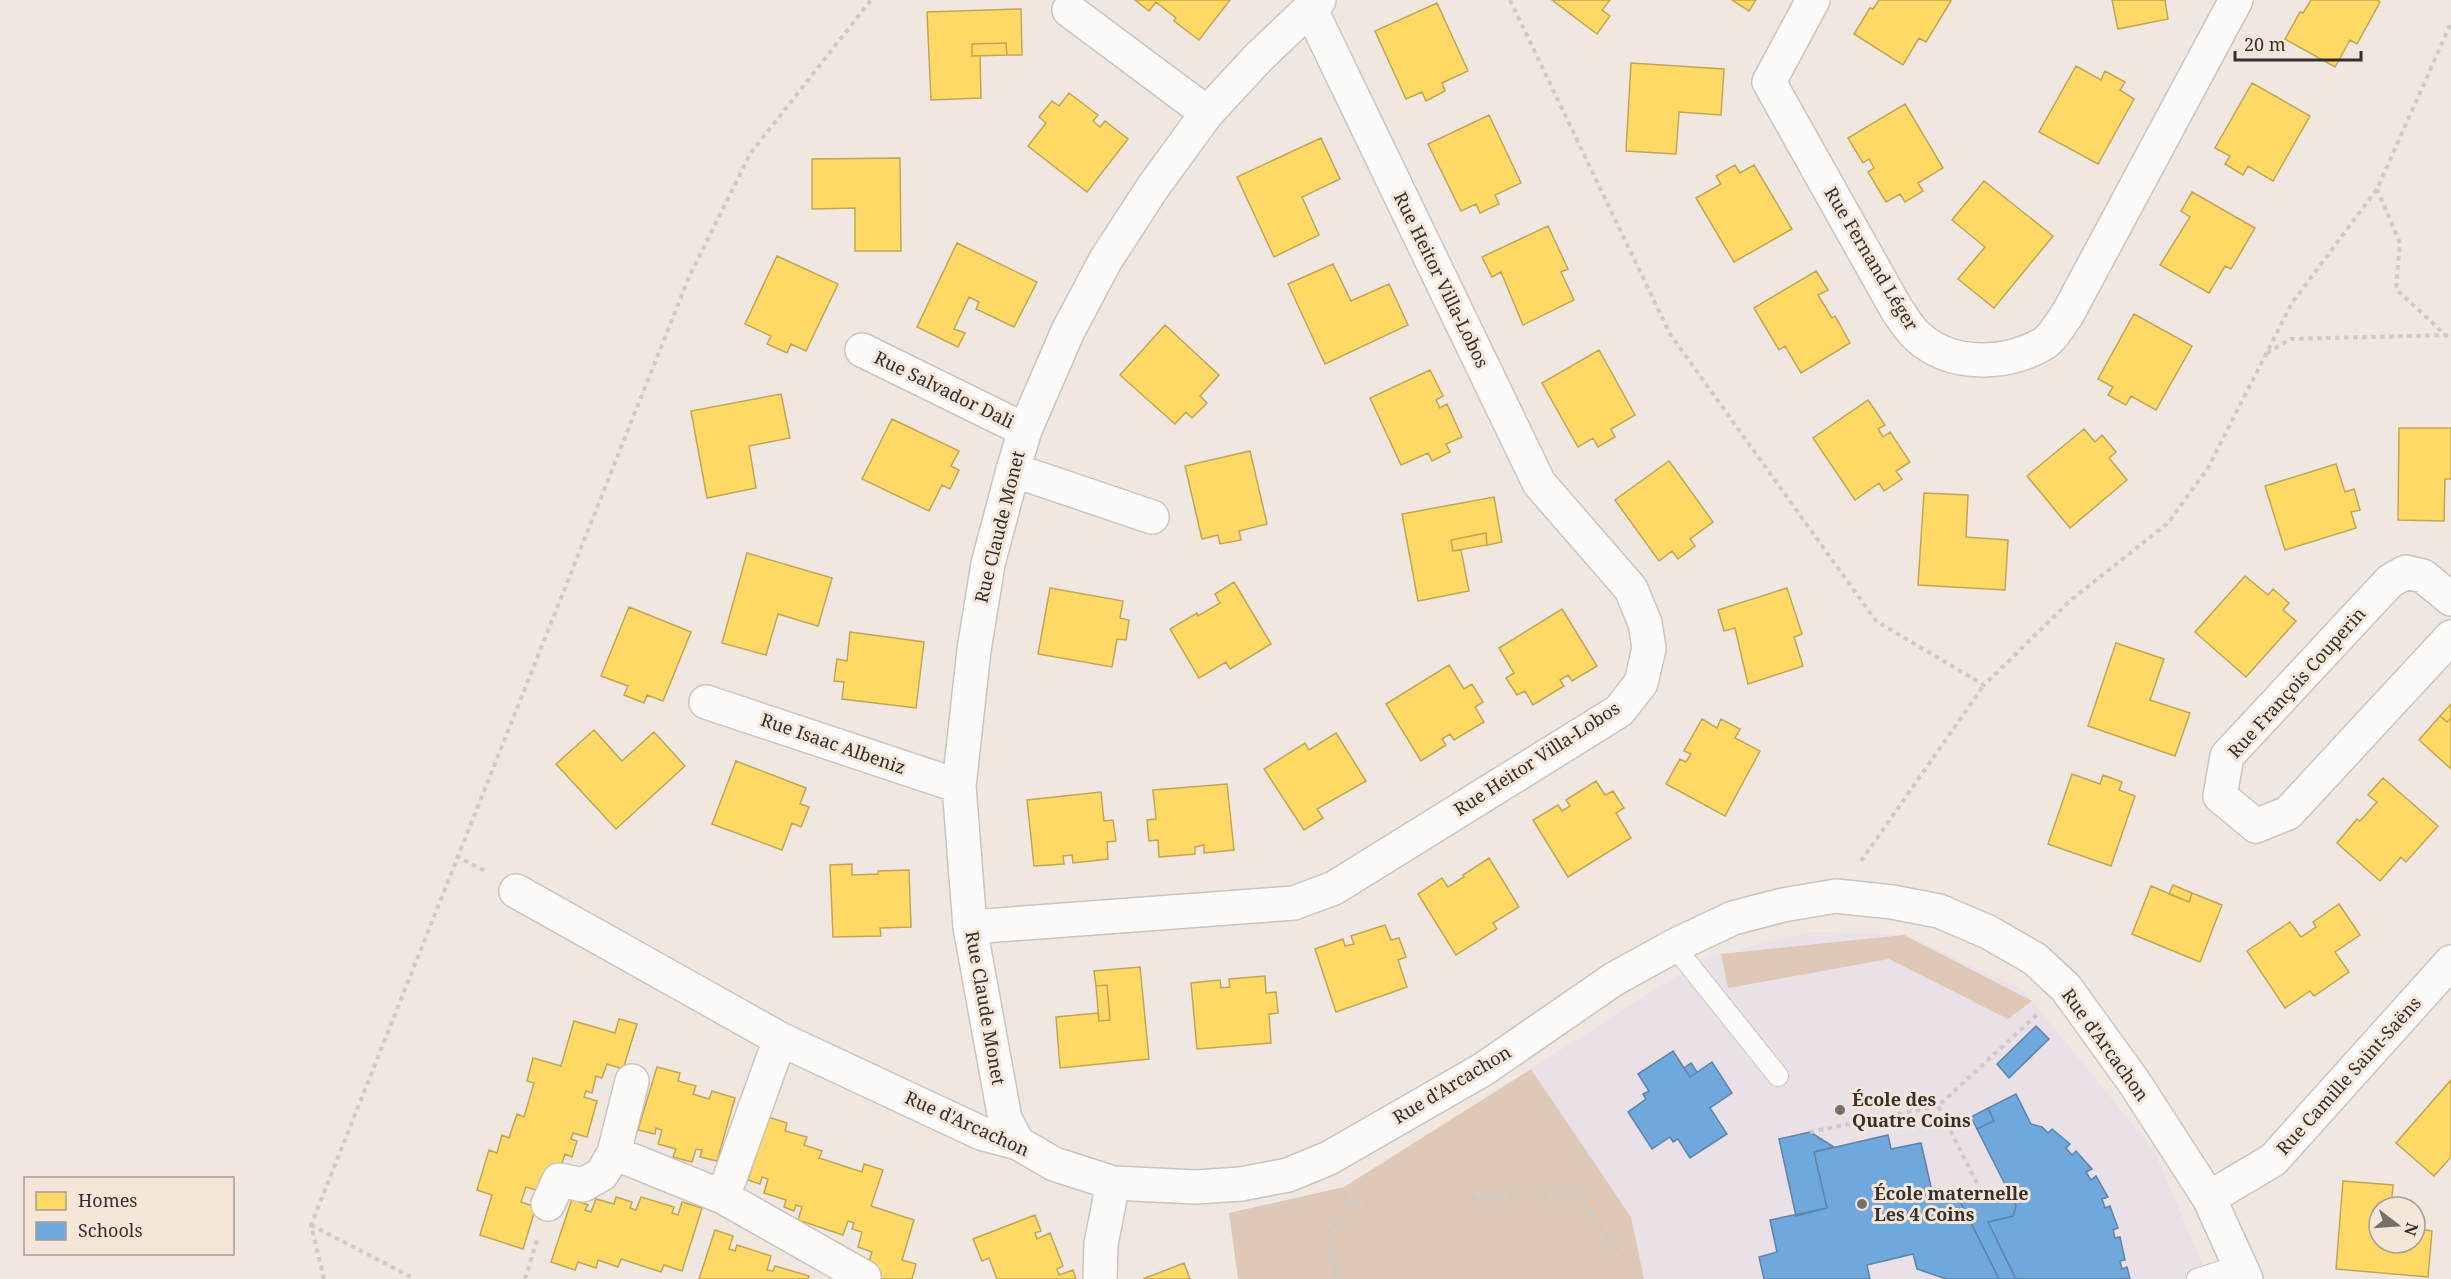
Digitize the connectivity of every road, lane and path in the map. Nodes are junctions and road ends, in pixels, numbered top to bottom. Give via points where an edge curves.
1 (871, 0) edge
2 (1813, 0) edge
3 (2236, 0) edge
4 (1314, 4) edge
5 (1069, 10) dead end
6 (1207, 113) junction
7 (2377, 189) dead end
8 (2446, 335) junction
9 (2451, 340) edge
10 (862, 350) dead end
11 (2265, 354) dead end
12 (1025, 430) junction
13 (1013, 470) junction
14 (1152, 517) dead end
15 (2451, 599) edge
16 (2451, 637) edge
17 (1984, 685) dead end
18 (706, 702) dead end
19 (959, 786) junction
20 (516, 891) dead end
21 (1836, 896) junction
22 (970, 927) junction
23 (1674, 946) junction
24 (2451, 962) edge
25 (2066, 988) junction
26 (780, 1039) junction
27 (1779, 1076) dead end
28 (632, 1081) dead end
29 (1938, 1106) junction
30 (1810, 1132) dead end
31 (1018, 1143) junction
32 (614, 1153) junction
33 (1329, 1158) junction
34 (1113, 1183) junction
35 (1981, 1191) dead end
36 (723, 1197) junction
37 (2209, 1198) junction
38 (1349, 1203) junction
39 (548, 1204) dead end
40 (311, 1226) junction
41 (1639, 1254) dead end
42 (2242, 1272) edge
43 (864, 1277) dead end
44 (324, 1279) edge
45 (415, 1279) edge
46 (1100, 1279) edge
47 (1335, 1279) edge
48 (2197, 1279) edge

1 - 40 path via 750,154 688,277
2 - 3 street, Rue Fernand Léger via 1769,82 1910,328 1944,353 1980,362 2012,356 2045,343 2067,315
4 - 6 street, Rue Claude Monet
4 - 22 street, Rue Heitor Villa-Lobos via 1539,483 1631,590 1645,623 1649,648 1641,683 1619,711 1334,888 1294,903
5 - 6 street
6 - 12 street, Rue Claude Monet via 1105,261 1068,331
7 - 8 path via 2400,243 2396,289
8 - 9 path
8 - 11 path via 2291,339
10 - 12 street, Rue Salvador Dali
12 - 13 street, Rue Claude Monet
13 - 14 street
13 - 19 street, Rue Claude Monet via 988,564
15 - 16 street, Rue François Couperin via 2423,576 2406,572 2390,581 2228,756 2220,796 2256,826 2288,813
17 - 21 path
18 - 19 street, Rue Isaac Albeniz
19 - 22 street, Rue Claude Monet
20 - 26 street, Rue d'Arcachon
21 - 23 street, Rue d'Arcachon via 1733,918
21 - 25 street, Rue d'Arcachon via 1939,911 1988,932 2035,959
22 - 31 street, Rue Claude Monet via 1005,1119
23 - 27 lane
23 - 33 street, Rue d'Arcachon via 1614,979 1482,1070
24 - 37 street, Rue Camille Saint-Saëns via 2273,1160
25 - 29 path
25 - 37 street, Rue d'Arcachon via 2134,1082
26 - 31 street, Rue d'Arcachon via 981,1133
26 - 36 street
28 - 32 street
29 - 30 path
29 - 35 path
31 - 34 street, Rue d'Arcachon via 1054,1164
32 - 36 street
32 - 39 street via 602,1174 583,1185 559,1180
33 - 34 street, Rue d'Arcachon via 1288,1174 1241,1184 1196,1187
33 - 38 path
34 - 46 street via 1101,1244
36 - 43 street
37 - 42 street, Rue d'Arcachon
38 - 41 path via 1576,1194 1621,1256
38 - 47 path via 1330,1230
40 - 44 path
40 - 45 path
42 - 48 lane

